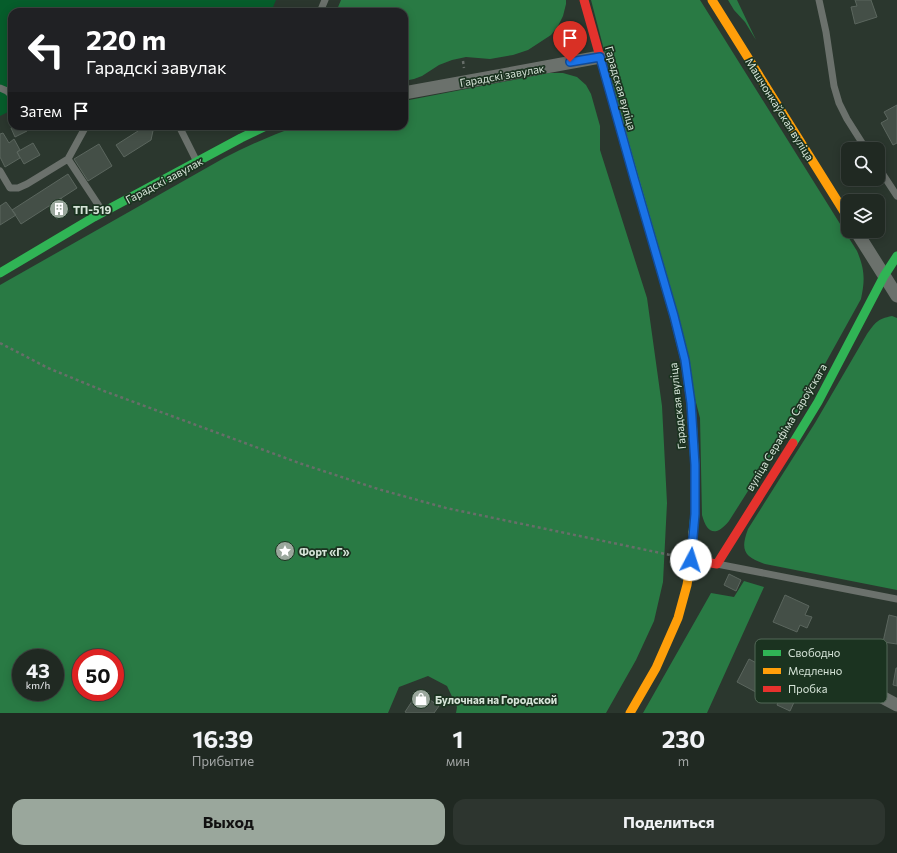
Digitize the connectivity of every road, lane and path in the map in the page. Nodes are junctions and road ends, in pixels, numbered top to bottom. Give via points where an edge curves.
1 (584, 0) edge
2 (712, 0) edge
3 (819, 0) edge
4 (600, 57) junction
5 (408, 92) edge
6 (84, 130) edge
7 (181, 130) edge
8 (258, 130) edge
9 (862, 142) edge
10 (68, 159) junction
11 (197, 162) junction
12 (0, 171) edge
13 (885, 178) edge
14 (897, 196) edge
15 (841, 207) edge
16 (103, 212) junction
17 (860, 238) edge
18 (897, 256) edge
19 (0, 273) edge
20 (884, 276) junction
21 (897, 296) edge
22 (0, 343) edge
23 (691, 560) junction
24 (717, 564) junction
25 (897, 599) edge
26 (887, 700) edge
27 (897, 705) edge
28 (630, 713) edge

1 - 4 street, Гарадская вуліца
2 - 15 street, Машчонкаўская вуліца
3 - 9 lane via 834,86 847,119
4 - 5 street, Гарадскі завулак
4 - 23 street, Гарадская вуліца via 685,360 695,465 695,514
6 - 10 lane
7 - 11 lane
8 - 11 street, Гарадскі завулак
10 - 12 lane via 18,188 10,188
10 - 16 lane
11 - 16 street, Гарадскі завулак
13 - 14 lane
16 - 19 street, Гарадскі завулак
17 - 20 street
18 - 20 street, вуліца Серафіма Сароўскага
20 - 21 street
20 - 24 street, вуліца Серафіма Сароўскага via 818,402
22 - 23 path via 48,368 104,391 299,463 378,489 446,508
23 - 24 street
23 - 28 street, Гарадская вуліца via 678,618 656,668
24 - 25 lane
26 - 27 street

